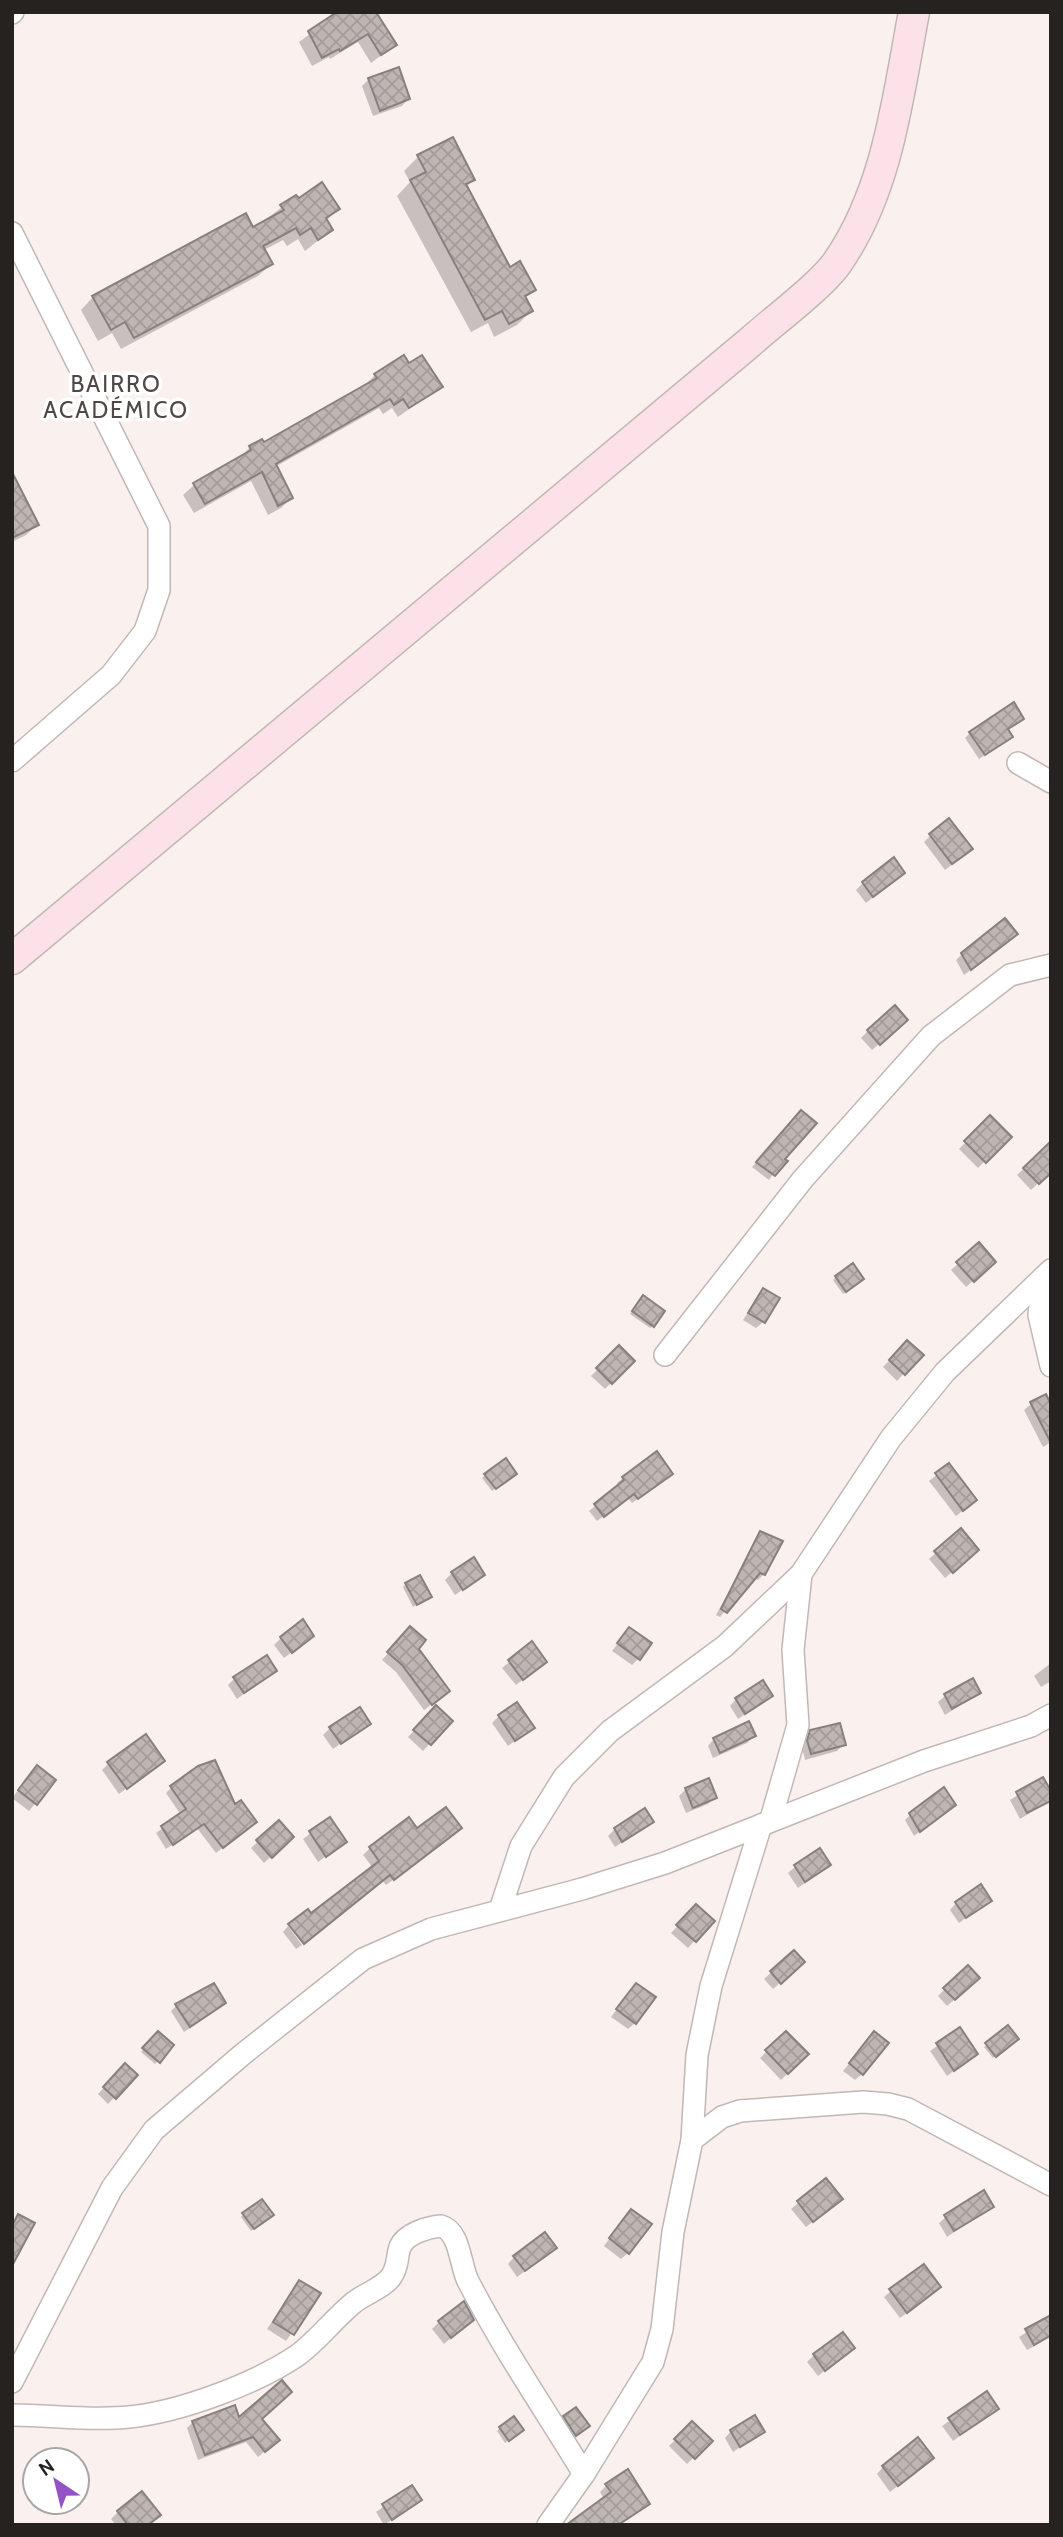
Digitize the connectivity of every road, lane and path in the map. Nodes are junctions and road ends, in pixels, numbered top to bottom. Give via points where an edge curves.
1 (914, 12) edge
2 (12, 233) edge
3 (12, 761) edge
4 (1018, 763) dead end
5 (1051, 782) edge
6 (12, 959) edge
7 (1051, 965) edge
8 (1047, 1274) edge
9 (665, 1355) dead end
10 (1051, 1366) edge
11 (801, 1574) junction
12 (1051, 1715) edge
13 (766, 1822) junction
14 (500, 1910) junction
15 (692, 2140) junction
16 (1051, 2185) edge
17 (12, 2382) edge
18 (12, 2415) edge
19 (584, 2474) junction
20 (548, 2525) edge

1 - 6 street via 883,163 839,262 728,361
2 - 3 street via 159,526 159,590 145,631 111,674
4 - 5 street
7 - 9 street via 1010,975 931,1036 803,1179
8 - 10 street via 1040,1315
8 - 11 street via 937,1382 891,1438
11 - 13 street via 793,1650 798,1725
11 - 14 street via 725,1646 610,1731 564,1777 521,1846
12 - 13 street
13 - 14 street via 665,1863
13 - 15 street via 710,1986 697,2055
14 - 17 street via 430,1929 363,1959 154,2130 112,2188
15 - 16 street via 740,2111 874,2102 908,2109
15 - 19 street via 653,2362
18 - 19 street via 86,2419 157,2413 270,2372 299,2354 354,2302 390,2278 405,2241 419,2231 441,2226 455,2238 461,2267 480,2304
19 - 20 street

